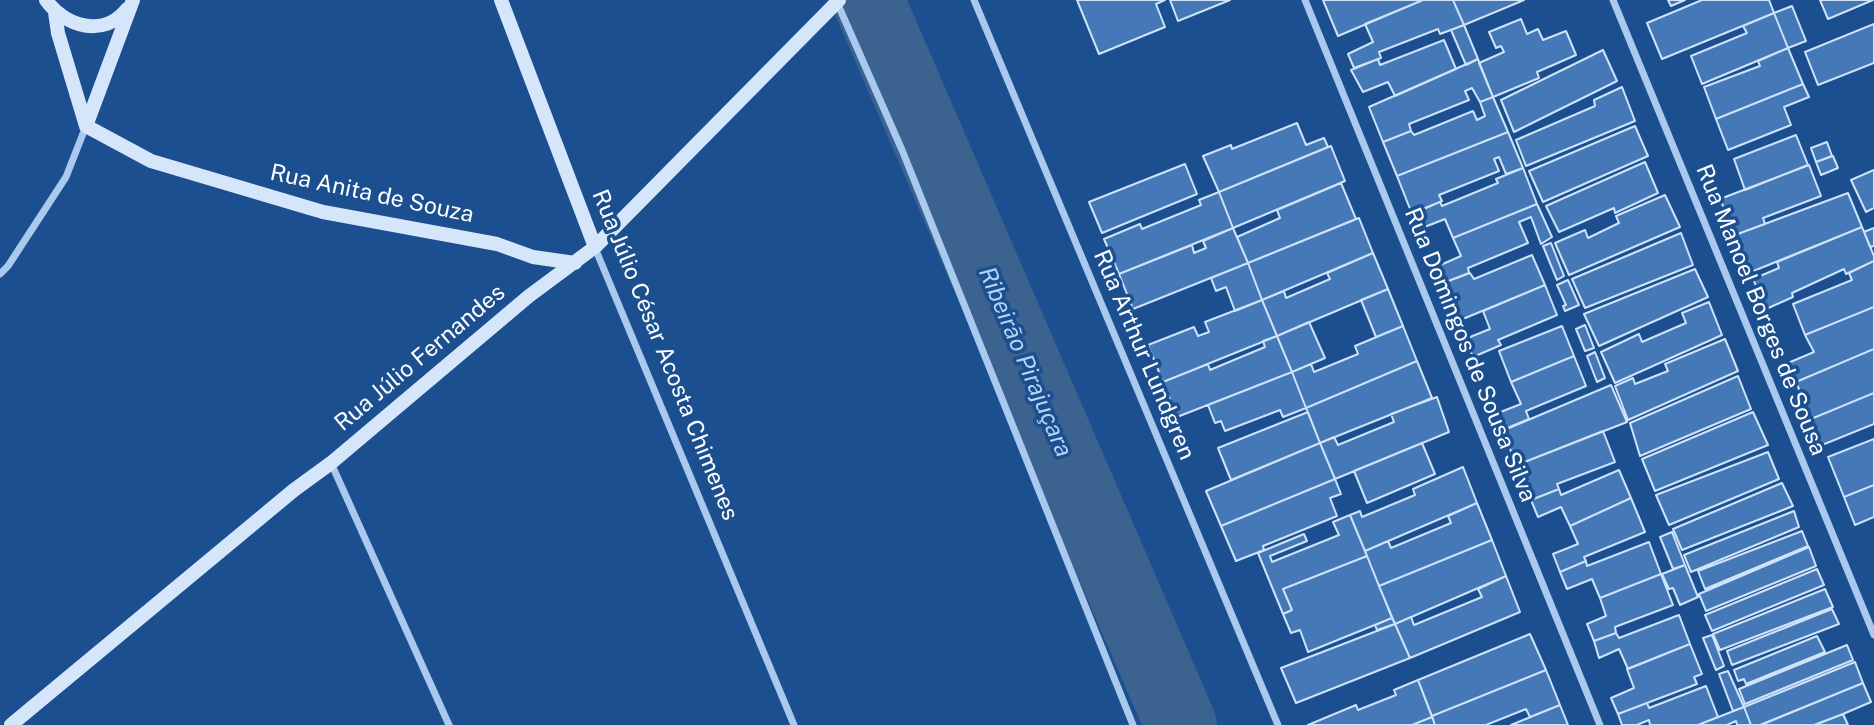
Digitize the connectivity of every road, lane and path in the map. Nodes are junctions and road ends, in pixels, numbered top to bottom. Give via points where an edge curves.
1 (46, 0) edge
2 (133, 0) edge
3 (500, 0) edge
4 (974, 0) edge
5 (1305, 0) edge
6 (1613, 0) edge
7 (837, 1) edge
8 (55, 12) junction
9 (86, 126) junction
10 (595, 247) junction
11 (575, 263) junction
12 (0, 274) edge
13 (331, 463) junction
14 (1874, 635) edge
15 (11, 725) edge
16 (449, 725) edge
17 (794, 725) edge
18 (1133, 725) edge
19 (1278, 725) edge
20 (1600, 725) edge

1 - 8 street
2 - 8 street via 113,22 99,26 83,26
2 - 9 street
3 - 10 street, Rua Júlio César Acosta Chimenes
4 - 19 street, Rua Arthur Lundgren
5 - 20 street, Rua Domingos de Sousa Silva
6 - 14 street, Rua Manoel Borges de Sousa
7 - 10 street, Rua Júlio Fernandes
7 - 18 street
8 - 9 street
9 - 11 street, Rua Anita de Souza via 151,161 323,212
9 - 12 street via 66,177
10 - 11 street, Rua Júlio Fernandes
10 - 17 street, Rua Júlio César Acosta Chimenes
11 - 13 street, Rua Júlio Fernandes via 529,296
13 - 15 street, Rua Júlio Fernandes
13 - 16 street

